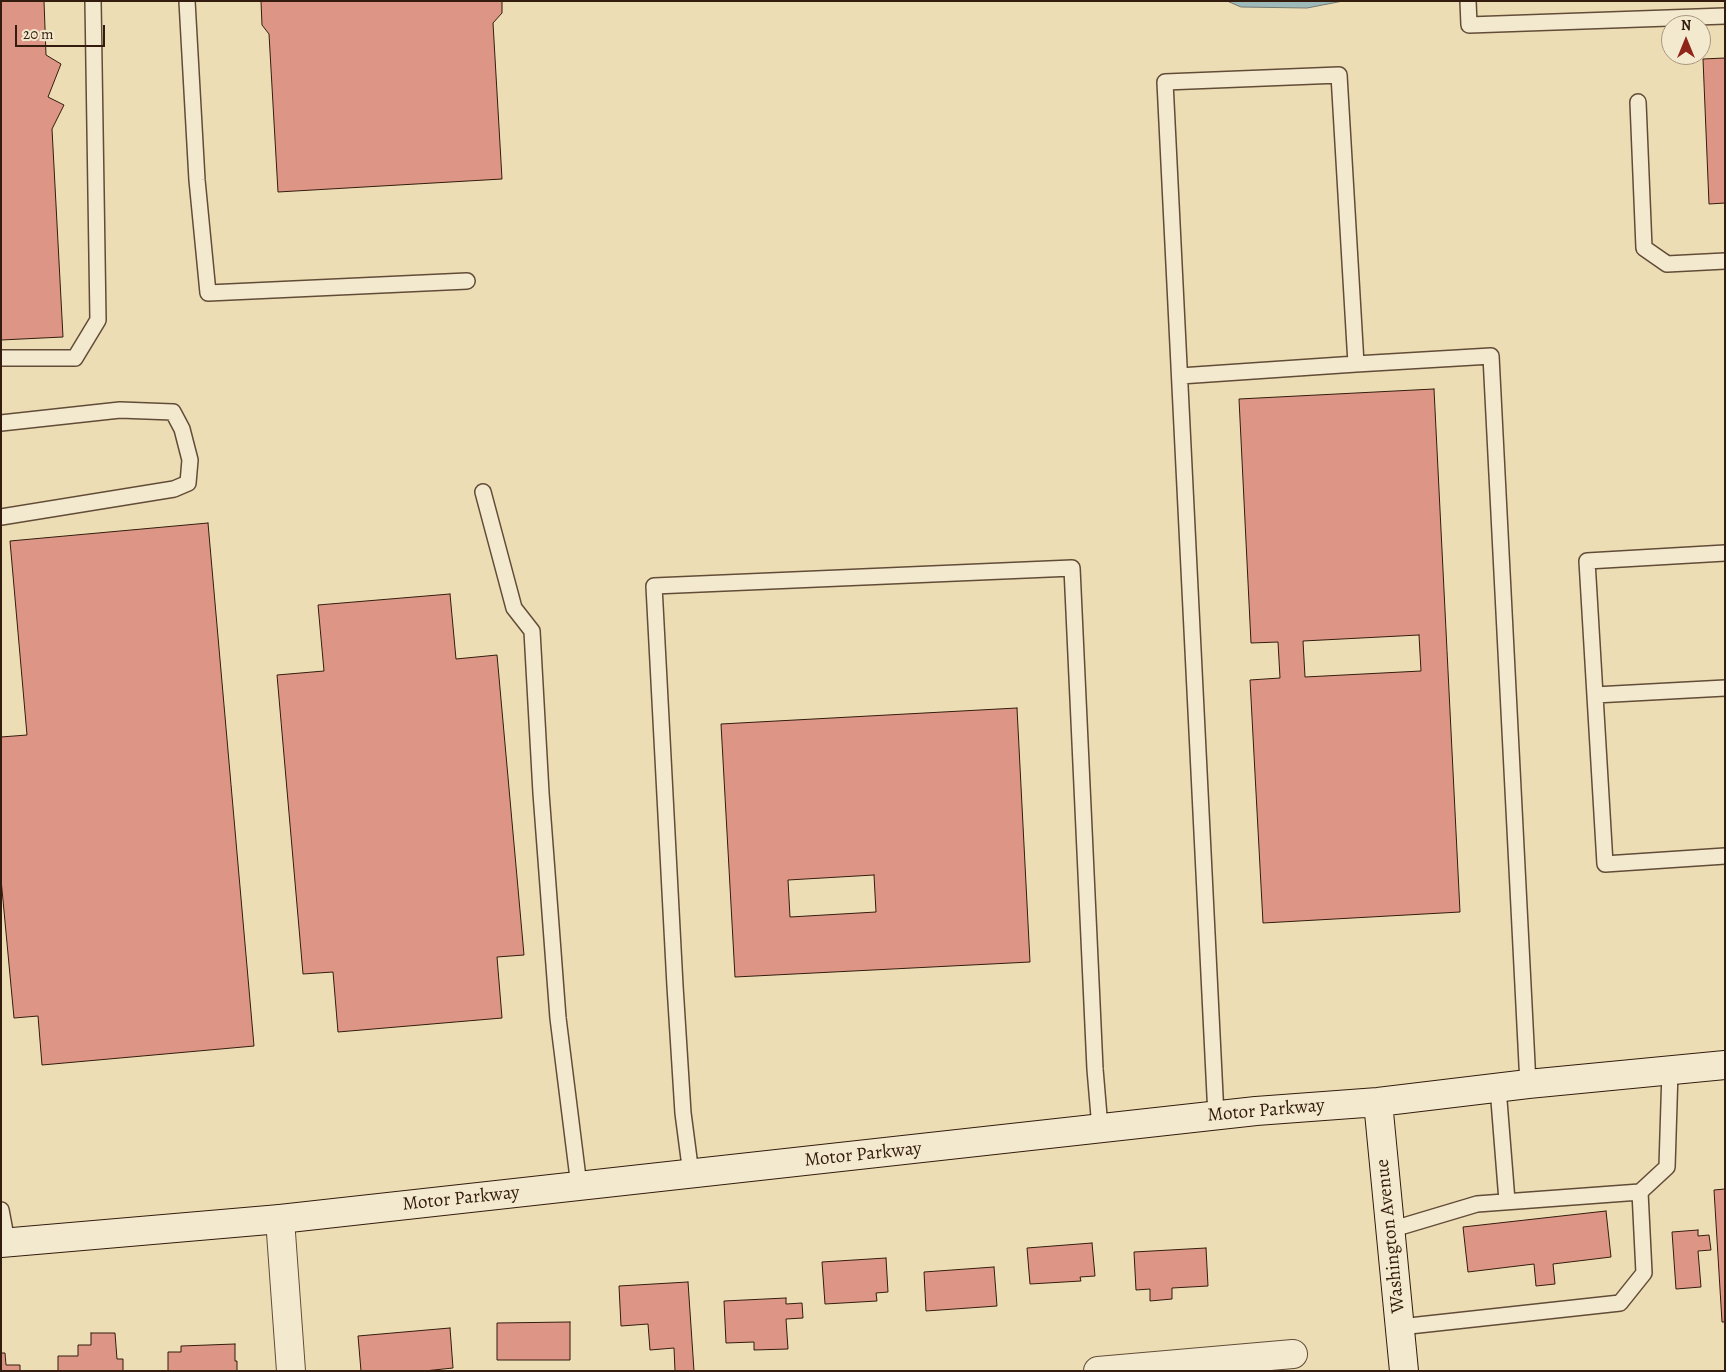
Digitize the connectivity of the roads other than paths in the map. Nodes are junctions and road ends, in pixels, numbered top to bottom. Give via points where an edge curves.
1 (93, 1) edge
2 (187, 1) edge
3 (1468, 1) edge
4 (1725, 16) edge
5 (1638, 102) dead end
6 (1725, 261) edge
7 (467, 281) dead end
8 (1, 358) edge
9 (1356, 364) junction
10 (1180, 376) junction
11 (1, 423) edge
12 (483, 492) dead end
13 (1, 517) edge
14 (1725, 554) edge
15 (1725, 688) edge
16 (1595, 695) junction
17 (1725, 856) edge
18 (1725, 1065) edge
19 (1670, 1071) junction
20 (1528, 1084) junction
21 (1498, 1088) junction
22 (1378, 1102) junction
23 (1216, 1116) junction
24 (1100, 1128) junction
25 (691, 1174) junction
26 (579, 1186) junction
27 (1640, 1192) junction
28 (1507, 1201) junction
29 (1, 1210) edge
30 (280, 1219) junction
31 (1390, 1230) junction
32 (4, 1242) edge
33 (1400, 1326) junction
34 (1293, 1354) dead end
35 (291, 1371) edge
36 (1098, 1371) edge
37 (1404, 1371) edge

1 - 8 lane via 98,320 75,358
2 - 7 lane via 197,180 208,293
3 - 4 lane via 1469,25
5 - 6 lane via 1644,248 1667,264
9 - 10 lane
9 - 10 lane via 1339,75 1165,82
9 - 20 lane via 1491,356
10 - 23 lane
11 - 13 lane via 120,410 173,412 182,429 190,460 188,483 174,489
12 - 26 lane via 514,608 532,632 558,1018
14 - 16 lane via 1587,560
15 - 16 lane
16 - 17 lane via 1605,864
18 - 19 main road, Motor Parkway
19 - 20 main road, Motor Parkway
19 - 27 lane via 1667,1167
20 - 21 main road, Motor Parkway
21 - 22 main road, Motor Parkway
21 - 28 lane
22 - 23 main road, Motor Parkway
22 - 31 main road, Washington Avenue
23 - 24 main road, Motor Parkway
24 - 25 main road, Motor Parkway
24 - 25 lane via 1072,568 654,586 675,986
25 - 26 main road, Motor Parkway
26 - 30 main road, Motor Parkway
27 - 28 lane
27 - 33 lane via 1644,1273 1620,1303
28 - 31 lane via 1477,1204
29 - 32 lane
30 - 32 main road, Motor Parkway
30 - 35 main road
31 - 33 main road, Washington Avenue
33 - 37 main road, Washington Avenue
34 - 36 main road

